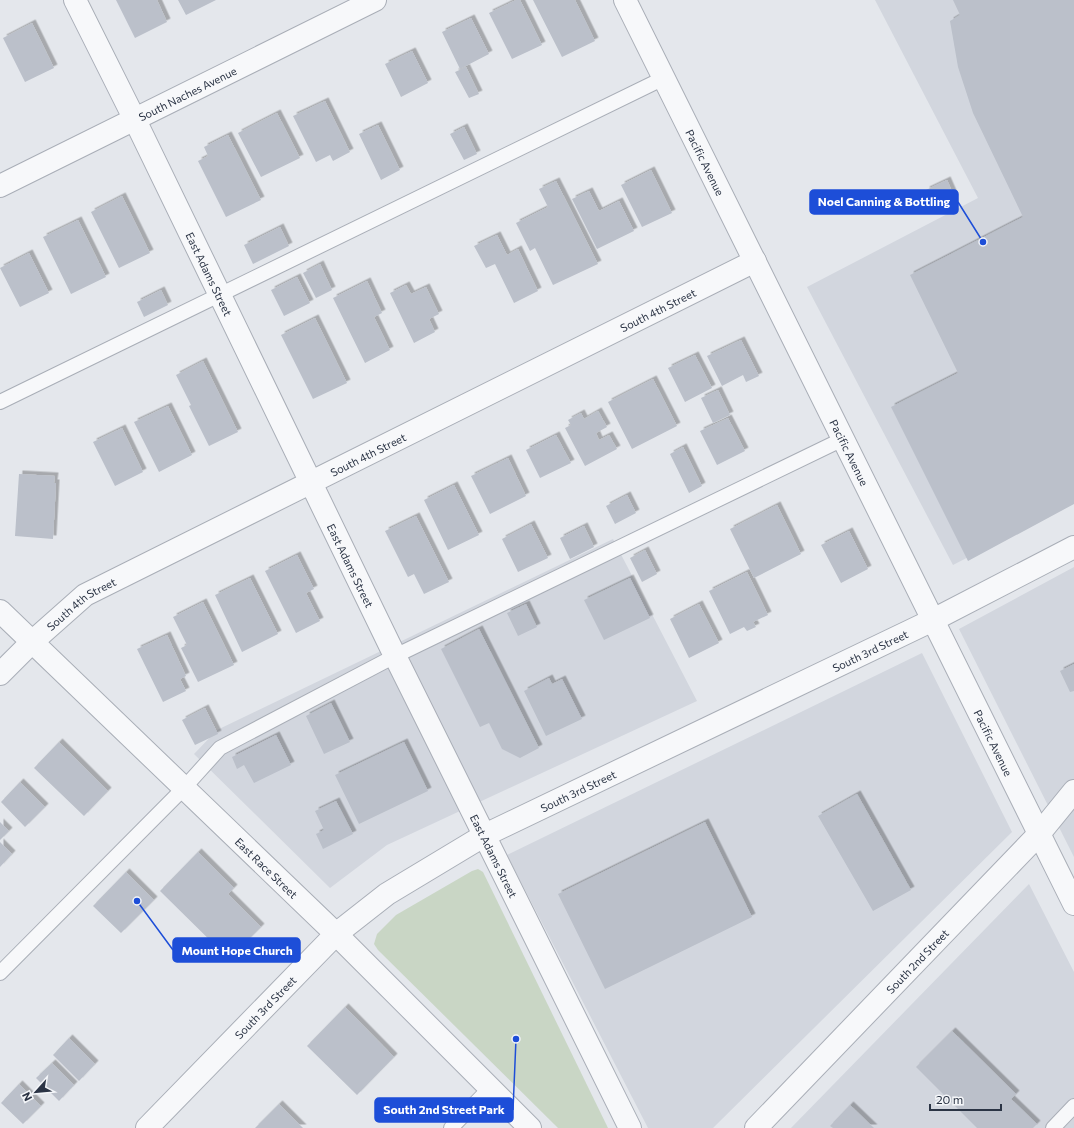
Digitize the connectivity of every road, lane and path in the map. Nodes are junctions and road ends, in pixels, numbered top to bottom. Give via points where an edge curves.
1 (75, 0) edge
2 (375, 0) edge
3 (625, 0) edge
4 (664, 78) junction
5 (134, 118) junction
6 (0, 186) edge
7 (754, 261) junction
8 (220, 294) junction
9 (0, 402) edge
10 (843, 439) junction
11 (310, 482) junction
12 (1074, 547) edge
13 (0, 611) edge
14 (933, 620) junction
15 (32, 642) junction
16 (395, 656) junction
17 (0, 674) edge
18 (184, 788) junction
19 (1074, 791) edge
20 (1039, 834) junction
21 (485, 835) junction
22 (1074, 904) edge
23 (336, 934) junction
24 (0, 974) edge
25 (490, 1088) junction
26 (1074, 1106) edge
27 (147, 1128) edge
28 (451, 1128) edge
29 (530, 1128) edge
30 (630, 1128) edge
31 (756, 1128) edge
32 (1053, 1128) edge

1 - 5 street, East Adams Street
2 - 5 street, South Naches Avenue
3 - 4 street, Pacific Avenue
4 - 7 street, Pacific Avenue
4 - 8 lane
5 - 6 street, South Naches Avenue
5 - 8 street, East Adams Street
7 - 10 street, Pacific Avenue
7 - 11 street, South 4th Street
8 - 9 lane
8 - 11 street, East Adams Street
10 - 14 street, Pacific Avenue
10 - 16 lane
11 - 15 street, South 4th Street via 85,595
11 - 16 street, East Adams Street
12 - 14 street, South 3rd Street
13 - 15 street, East Race Street
14 - 20 street, Pacific Avenue
14 - 21 street, South 3rd Street
15 - 17 street, South 4th Street
15 - 18 street, East Race Street
16 - 18 lane via 220,748
16 - 21 street, East Adams Street
18 - 23 street, East Race Street
18 - 24 lane
19 - 20 street, South 2nd Street
20 - 22 street, Pacific Avenue
20 - 31 street, South 2nd Street
21 - 23 street, South 3rd Street via 387,894
21 - 30 street, East Adams Street
23 - 25 street, East Race Street
23 - 27 street, South 3rd Street
25 - 28 lane
25 - 29 street, East Race Street
26 - 32 lane

